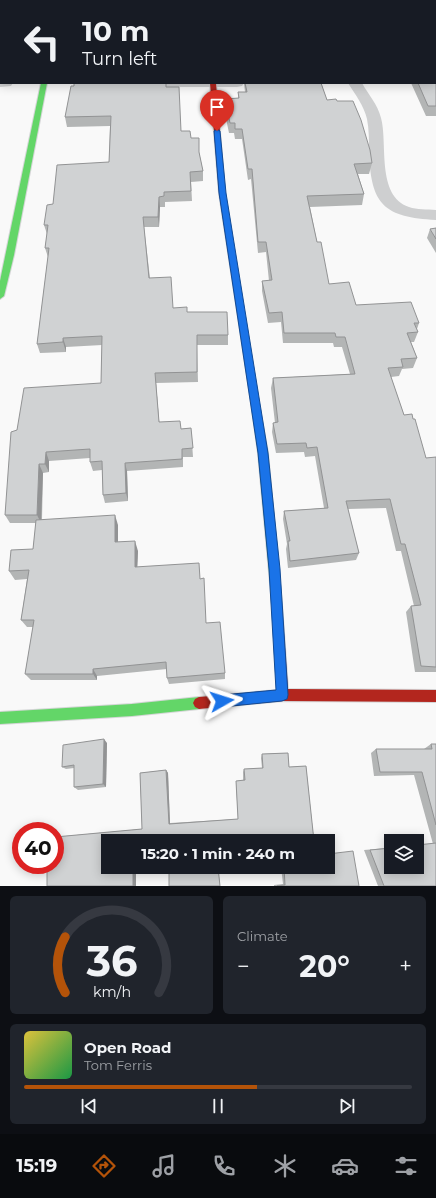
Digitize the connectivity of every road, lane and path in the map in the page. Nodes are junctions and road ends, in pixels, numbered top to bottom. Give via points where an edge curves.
1 (44, 84) edge
2 (213, 84) edge
3 (356, 84) edge
4 (436, 215) edge
5 (0, 296) edge
6 (282, 695) junction
7 (436, 696) edge
8 (0, 718) edge

1 - 5 street
2 - 6 street via 222,193 263,453 275,569
3 - 4 street via 374,118 380,183 387,200 398,209
6 - 7 street
6 - 8 street via 132,710

